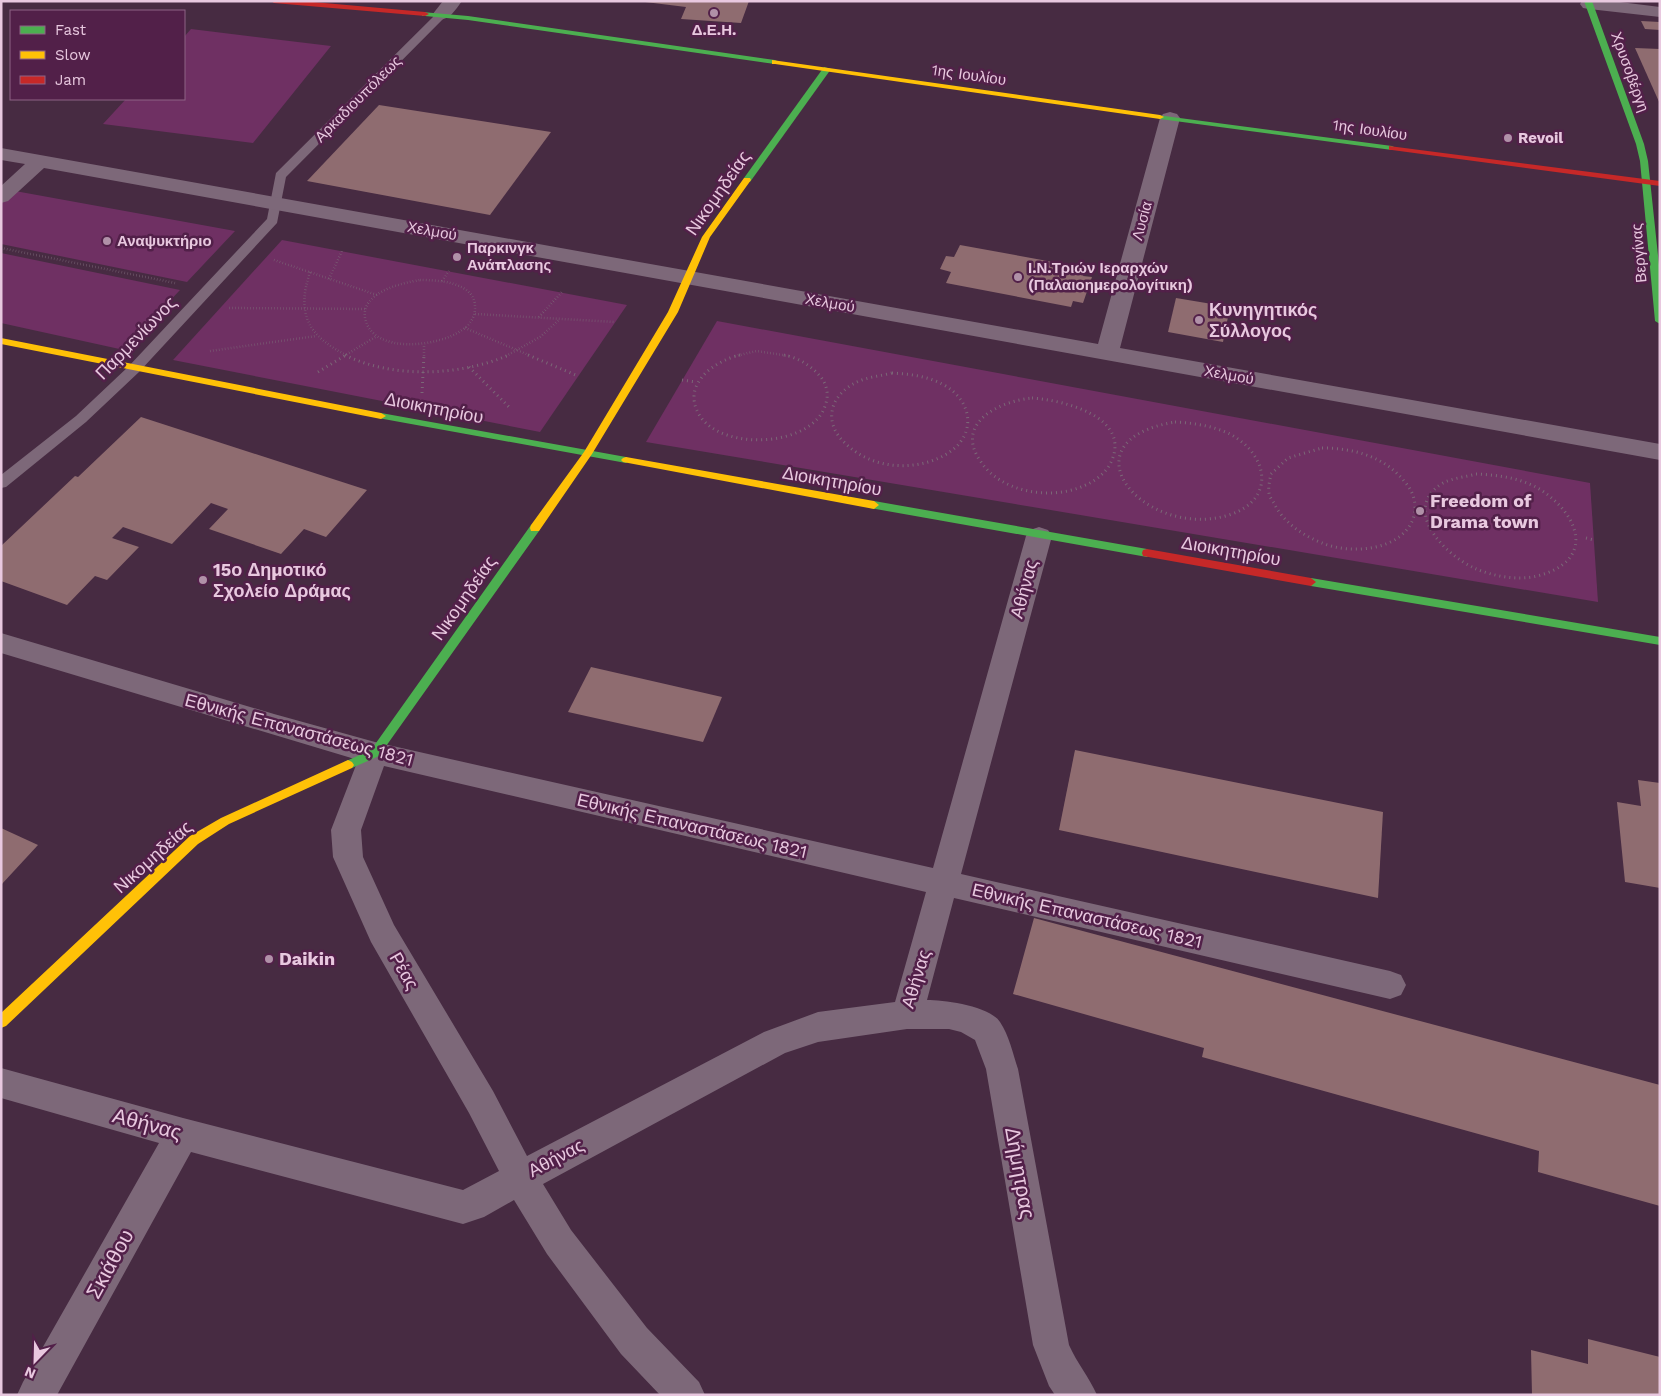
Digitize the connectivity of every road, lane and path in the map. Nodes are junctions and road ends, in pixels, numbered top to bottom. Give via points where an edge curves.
1 (274, 1) edge
2 (1589, 3) edge
3 (447, 8) edge
4 (1660, 12) edge
5 (828, 70) junction
6 (1170, 118) junction
7 (1, 154) edge
8 (40, 162) junction
9 (1648, 182) junction
10 (1660, 184) edge
11 (1, 197) edge
12 (276, 203) junction
13 (1, 248) edge
14 (342, 251) dead end
15 (266, 258) dead end
16 (449, 271) dead end
17 (310, 272) junction
18 (688, 278) junction
19 (329, 279) junction
20 (442, 281) junction
21 (208, 290) junction
22 (562, 292) dead end
23 (377, 295) junction
24 (221, 308) dead end
25 (304, 309) junction
26 (366, 309) junction
27 (475, 314) junction
28 (538, 318) junction
29 (560, 319) junction
30 (1660, 321) edge
31 (615, 322) dead end
32 (465, 328) junction
33 (316, 336) junction
34 (377, 336) junction
35 (1, 341) edge
36 (424, 344) junction
37 (518, 350) junction
38 (207, 351) dead end
39 (1107, 353) junction
40 (346, 355) junction
41 (469, 367) junction
42 (134, 370) junction
43 (423, 371) junction
44 (314, 375) dead end
45 (578, 376) dead end
46 (682, 380) dead end
47 (696, 382) junction
48 (421, 399) dead end
49 (827, 405) junction
50 (832, 406) junction
51 (514, 411) dead end
52 (967, 430) junction
53 (974, 431) junction
54 (1660, 452) edge
55 (587, 454) junction
56 (1114, 455) junction
57 (1119, 456) junction
58 (1263, 482) junction
59 (1268, 482) junction
60 (1, 483) edge
61 (1039, 536) junction
62 (1586, 538) dead end
63 (1594, 540) dead end
64 (1459, 561) joint
65 (1660, 641) edge
66 (1, 643) edge
67 (375, 753) junction
68 (943, 883) junction
69 (1390, 985) dead end
70 (907, 1015) junction
71 (1, 1022) edge
72 (1, 1083) edge
73 (183, 1134) junction
74 (520, 1178) junction
75 (36, 1395) edge
76 (686, 1395) edge
77 (1078, 1395) edge

1 - 3 street, 1ης Ιουλίου
2 - 4 street
2 - 9 street, Χρυσοβέργη via 1640,144
3 - 5 street, 1ης Ιουλίου
3 - 12 lane, Αρκαδιουπόλεως via 280,176
5 - 6 street, 1ης Ιουλίου
5 - 18 street, Νικομηδείας via 712,228
6 - 9 street, 1ης Ιουλίου
6 - 39 street, Λυσία
7 - 8 street, Χελμού
8 - 11 street
8 - 12 street, Χελμού
9 - 10 street, 1ης Ιουλίου
9 - 30 street, Βεργίνας
12 - 18 street, Χελμού
12 - 21 lane, Παρμενίωνος via 273,220
13 - 21 path
14 - 19 path
15 - 17 path
16 - 20 path
17 - 19 path
17 - 25 path via 304,290
18 - 39 street, Χελμού
18 - 55 street, Νικομηδείας via 673,312
19 - 23 path
20 - 23 path via 411,281
20 - 27 path via 468,292
21 - 42 lane, Παρμενίωνος
22 - 28 path
23 - 26 path
24 - 25 path
25 - 26 path
25 - 33 path
26 - 34 path via 366,323
27 - 28 path
27 - 32 path
28 - 29 path
29 - 31 path
29 - 37 path via 542,336
32 - 36 path via 449,337
32 - 37 path
33 - 38 path
33 - 40 path
34 - 36 path via 400,344
34 - 40 path
35 - 42 street, Διοικητηρίου
36 - 43 path
37 - 41 path
37 - 45 path
39 - 54 street, Χελμού
40 - 43 path via 388,368
40 - 44 path
41 - 43 path
41 - 51 path
42 - 55 street, Διοικητηρίου
42 - 60 lane, Παρμενίωνος via 64,434
43 - 48 path
46 - 47 path
47 - 49 path via 706,370 729,356 757,351 786,354 800,358 820,372 829,391
47 - 49 path via 692,398 700,417 720,432 748,440 794,434 817,420
49 - 50 path
50 - 52 path via 841,393 863,379 892,374 922,376 957,396 968,415
50 - 52 path via 830,422 839,441 848,450 875,462 906,466 936,459 958,445
52 - 53 path
53 - 56 path via 982,418 1004,404 1017,399 1048,398 1077,405 1100,420 1113,440
53 - 56 path via 973,447 984,468 1008,484 1039,492 1085,486 1106,471
55 - 61 street, Διοικητηρίου
55 - 67 street, Νικομηδείας
56 - 57 path
57 - 58 path via 1135,435 1147,429 1175,422 1200,424 1221,430 1246,446 1261,466
57 - 58 path via 1120,474 1133,495 1158,511 1183,518 1206,520 1236,513 1256,498
58 - 59 path
59 - 59 path via 1270,500 1285,522 1298,532 1328,545 1346,548 1392,542 1411,526 1416,515 1413,493 1396,472 1376,459 1354,451 1322,448 1293,454 1274,469
61 - 65 street, Διοικητηρίου
61 - 68 street, Αθήνας
62 - 63 path
64 - 64 path via 1492,574 1527,578 1542,576 1556,571 1574,554 1577,532 1564,509 1540,490 1509,477 1461,476 1437,487 1425,510 1428,528 1435,540
66 - 67 street, Εθνικής Επαναστάσεως 1821
67 - 68 street, Εθνικής Επαναστάσεως 1821
67 - 71 street, Νικομηδείας via 225,821 194,840
67 - 74 street, Ρέας via 346,830 348,857 382,934 481,1102
68 - 69 street, Εθνικής Επαναστάσεως 1821
68 - 70 street, Αθήνας
70 - 74 street, Αθήνας via 818,1027 775,1042
70 - 77 street, Δήμητρας via 963,1016 988,1030 1002,1069 1051,1345 1062,1373
72 - 73 street, Αθήνας
73 - 74 street, Αθήνας via 463,1207 472,1206
73 - 75 street, Σκιάθου
74 - 76 street, Αθήνας via 559,1242 634,1342

